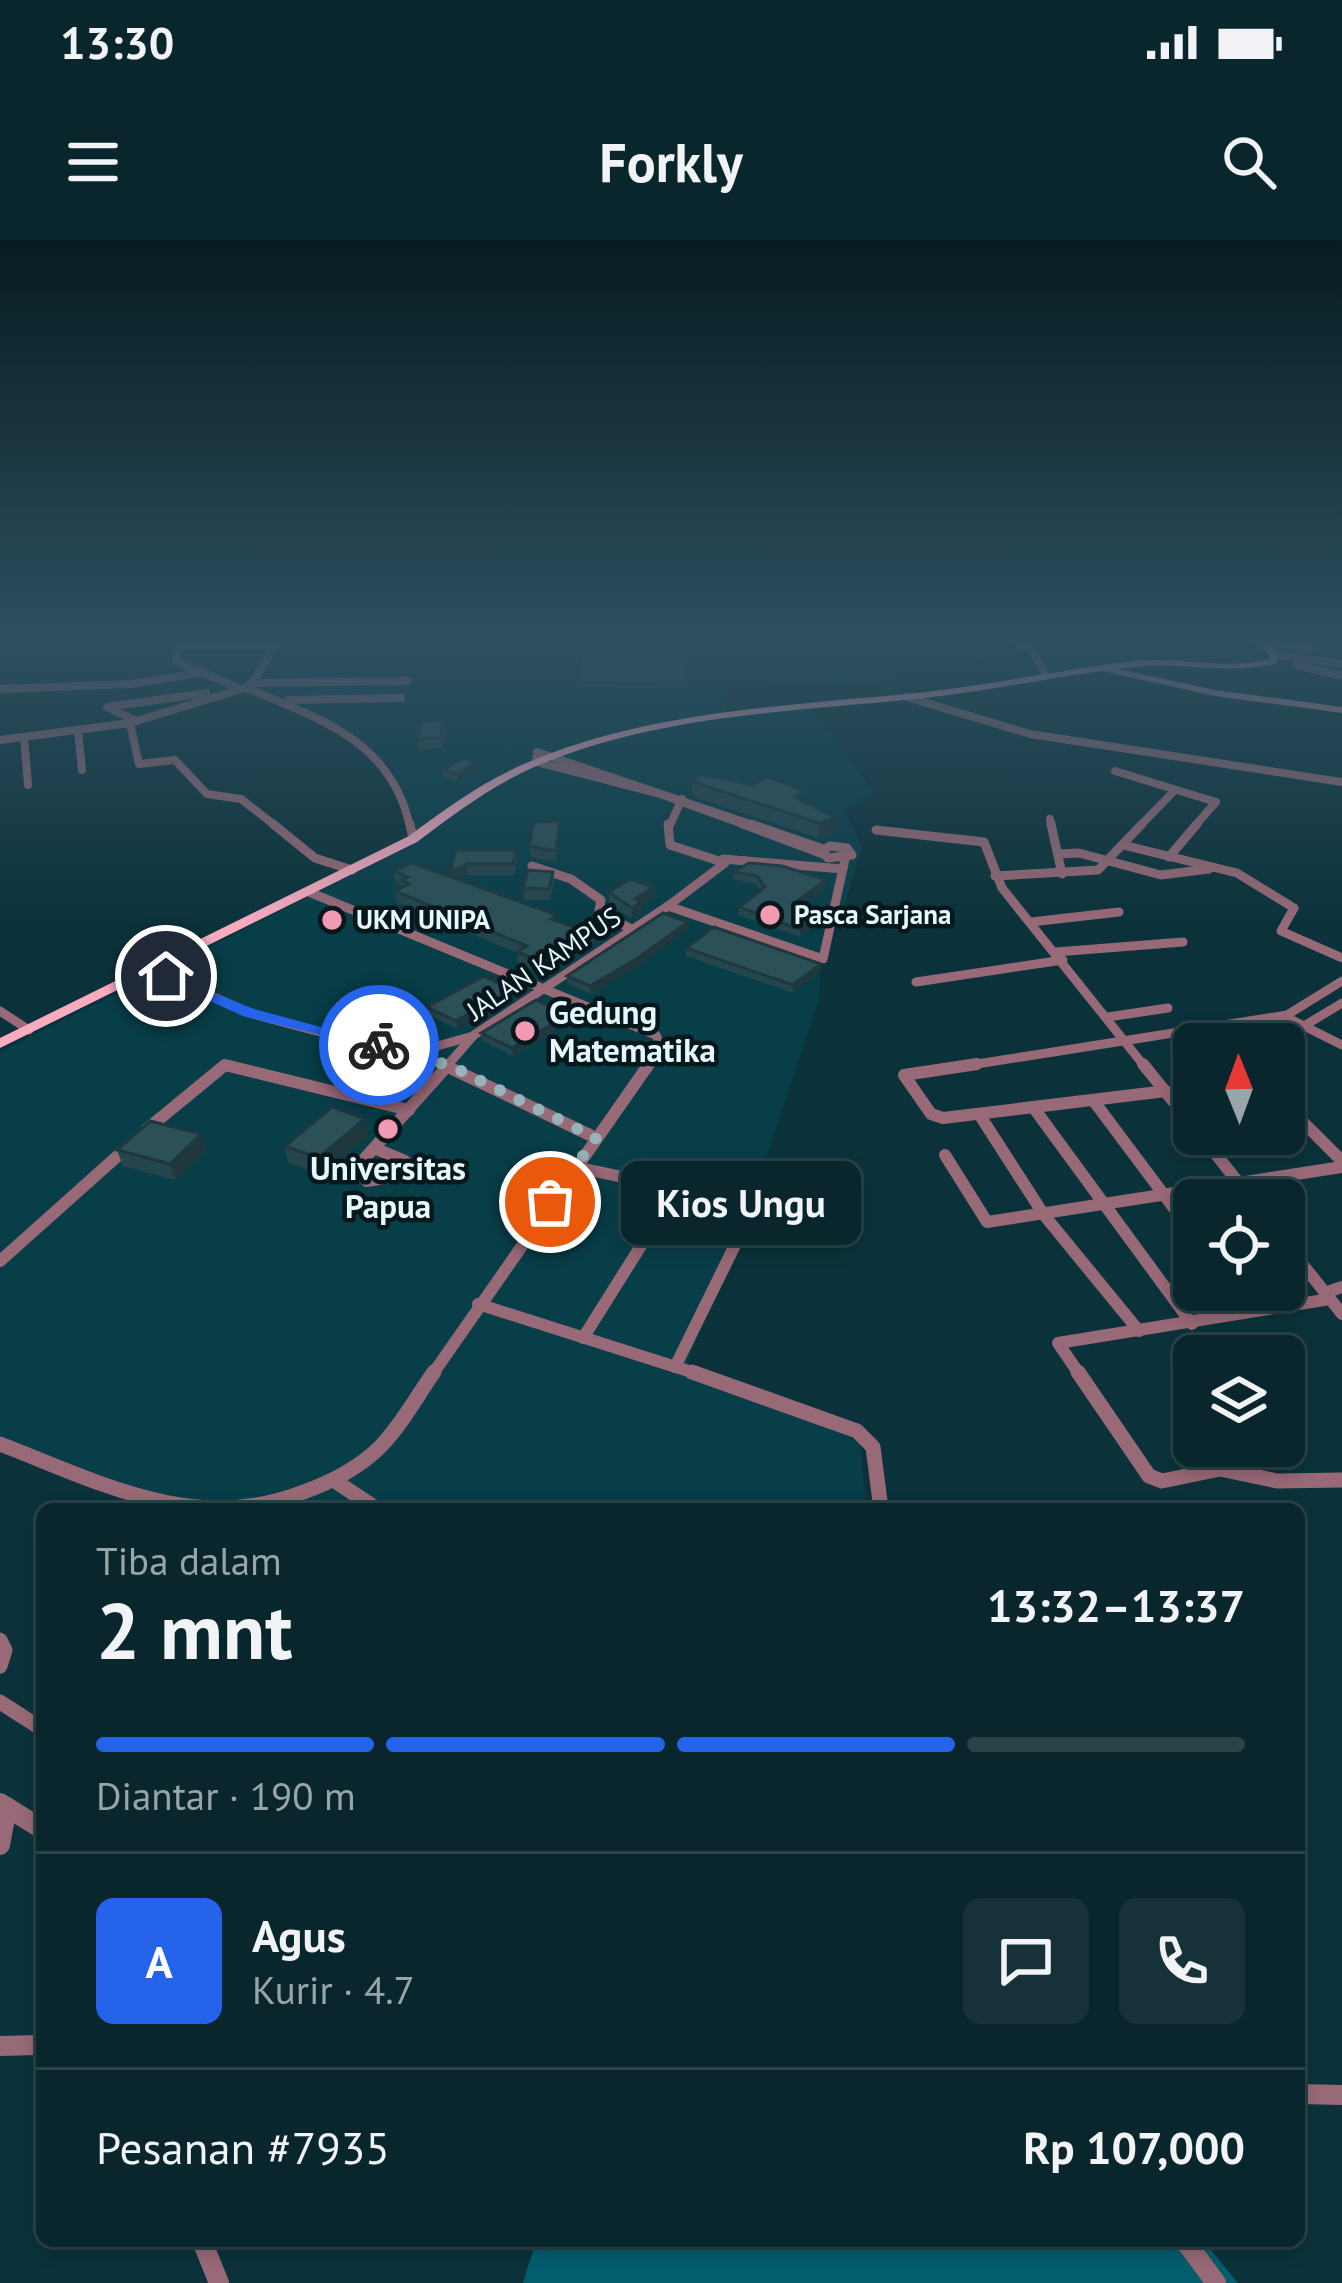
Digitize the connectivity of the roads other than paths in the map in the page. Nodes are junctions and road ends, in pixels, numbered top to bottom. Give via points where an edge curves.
1 (39, 735) edge
2 (78, 735) edge
3 (136, 735) edge
4 (342, 735) edge
5 (604, 735) edge
6 (1039, 735) edge
7 (24, 737) junction
8 (0, 740) edge
9 (541, 758) junction
10 (82, 770) dead end
11 (1115, 771) dead end
12 (1342, 782) edge
13 (28, 785) dead end
14 (1174, 791) junction
15 (685, 805) junction
16 (1050, 818) dead end
17 (877, 830) dead end
18 (412, 839) junction
19 (1123, 844) junction
20 (1058, 854) junction
21 (1169, 856) junction
22 (723, 859) junction
23 (1107, 862) junction
24 (844, 864) junction
25 (532, 866) edge
26 (1214, 868) junction
27 (352, 870) junction
28 (1062, 874) junction
29 (995, 876) junction
30 (309, 892) junction
31 (668, 906) junction
32 (1119, 912) dead end
33 (1031, 922) junction
34 (631, 929) junction
35 (1183, 942) dead end
36 (1059, 956) junction
37 (1342, 958) edge
38 (153, 969) junction
39 (1342, 981) edge
40 (916, 982) dead end
41 (545, 989) junction
42 (1342, 1003) edge
43 (1168, 1008) dead end
44 (0, 1011) edge
45 (1282, 1016) junction
46 (1108, 1017) junction
47 (1297, 1023) edge
48 (1305, 1025) edge
49 (1305, 1026) edge
50 (29, 1030) junction
51 (474, 1035) junction
52 (1125, 1039) junction
53 (1340, 1043) edge
54 (0, 1044) edge
55 (412, 1053) junction
56 (451, 1066) junction
57 (1166, 1091) junction
58 (1093, 1100) junction
59 (1173, 1100) edge
60 (1033, 1107) junction
61 (409, 1110) junction
62 (979, 1114) junction
63 (1305, 1124) edge
64 (596, 1138) junction
65 (374, 1148) dead end
66 (945, 1155) dead end
67 (1216, 1155) edge
68 (1342, 1164) edge
69 (574, 1167) junction
70 (1235, 1179) edge
71 (1260, 1179) edge
72 (676, 1190) junction
73 (1173, 1193) edge
74 (1163, 1195) junction
75 (1103, 1205) junction
76 (1173, 1208) edge
77 (1044, 1215) junction
78 (0, 1261) edge
79 (1305, 1268) edge
80 (1342, 1287) edge
81 (1327, 1296) junction
82 (1305, 1300) edge
83 (478, 1304) junction
84 (1248, 1311) edge
85 (1342, 1314) edge
86 (1192, 1324) junction
87 (1139, 1331) junction
88 (584, 1339) junction
89 (676, 1367) junction
90 (0, 1444) edge
91 (1342, 1480) edge
92 (334, 1481) junction
93 (168, 1503) edge
94 (264, 1503) edge
95 (368, 1503) edge
96 (880, 1503) edge
97 (0, 1640) edge
98 (0, 1666) edge
99 (0, 1702) edge
100 (36, 1725) edge
101 (3, 1805) edge
102 (36, 1825) edge
103 (0, 1845) edge
104 (0, 2045) edge
105 (36, 2045) edge
106 (1305, 2094) edge
107 (1342, 2095) edge
108 (204, 2247) edge
109 (1189, 2247) edge
110 (219, 2283) edge
111 (1216, 2283) edge

1 - 7 street
2 - 10 street
3 - 27 street via 139,764 175,760 207,794 242,799 315,858
4 - 18 street via 400,788
5 - 9 main road
6 - 12 street
7 - 8 street
7 - 13 street
9 - 15 street
9 - 18 main road via 469,795
11 - 14 street
14 - 19 street
14 - 21 street via 1216,802
15 - 22 street via 667,831 670,845
15 - 24 street via 823,852 847,848
16 - 20 street
17 - 29 street via 982,840
18 - 27 main road
19 - 21 street
19 - 23 street
20 - 23 street
20 - 28 street
21 - 26 street
22 - 24 street
22 - 31 street, JALAN KAMPUS
23 - 26 street via 1161,874
23 - 28 street
24 - 31 street, JALAN KAMPUS via 820,960
25 - 34 street via 592,890 600,912
26 - 37 street via 1288,902 1294,914 1281,931
27 - 30 main road
28 - 29 street
29 - 33 street
30 - 38 main road
30 - 41 street
31 - 34 street, JALAN KAMPUS
32 - 33 street
33 - 36 street
34 - 41 street, JALAN KAMPUS
35 - 36 street
36 - 40 street
36 - 46 street
38 - 50 main road
38 - 55 street via 249,1013
39 - 45 street
41 - 51 street, JALAN KAMPUS
41 - 64 street via 662,1042
42 - 48 street
43 - 46 street
44 - 50 street
45 - 47 street
45 - 52 street
46 - 52 street
49 - 53 street
50 - 54 main road
51 - 55 street
51 - 56 street, JALAN KAMPUS
52 - 57 street
52 - 62 street via 904,1073 931,1114
55 - 56 street
56 - 61 street, JALAN KAMPUS
56 - 64 street
57 - 58 street
57 - 59 street
58 - 60 street
58 - 74 street
60 - 62 street
60 - 75 street
61 - 65 street, JALAN KAMPUS
61 - 78 street via 247,1066 220,1066
62 - 77 street
63 - 68 street
64 - 69 street
66 - 77 street via 982,1219
67 - 70 street
68 - 71 street
69 - 72 street
69 - 83 street
72 - 88 street
72 - 89 street via 732,1200 743,1211 738,1239
73 - 74 street
74 - 75 street
74 - 76 street
75 - 77 street
75 - 86 street
77 - 87 street
79 - 81 street
80 - 81 street
81 - 82 street
81 - 85 street
83 - 88 street
83 - 92 street via 383,1445
84 - 86 street
86 - 87 street
87 - 91 street via 1058,1343 1149,1476 1220,1469
88 - 89 street
89 - 96 street via 864,1435
90 - 93 street
92 - 94 street
92 - 95 street
97 - 98 street
99 - 100 street
101 - 102 street
101 - 103 street
104 - 105 street
106 - 107 street
108 - 110 street
109 - 111 street

